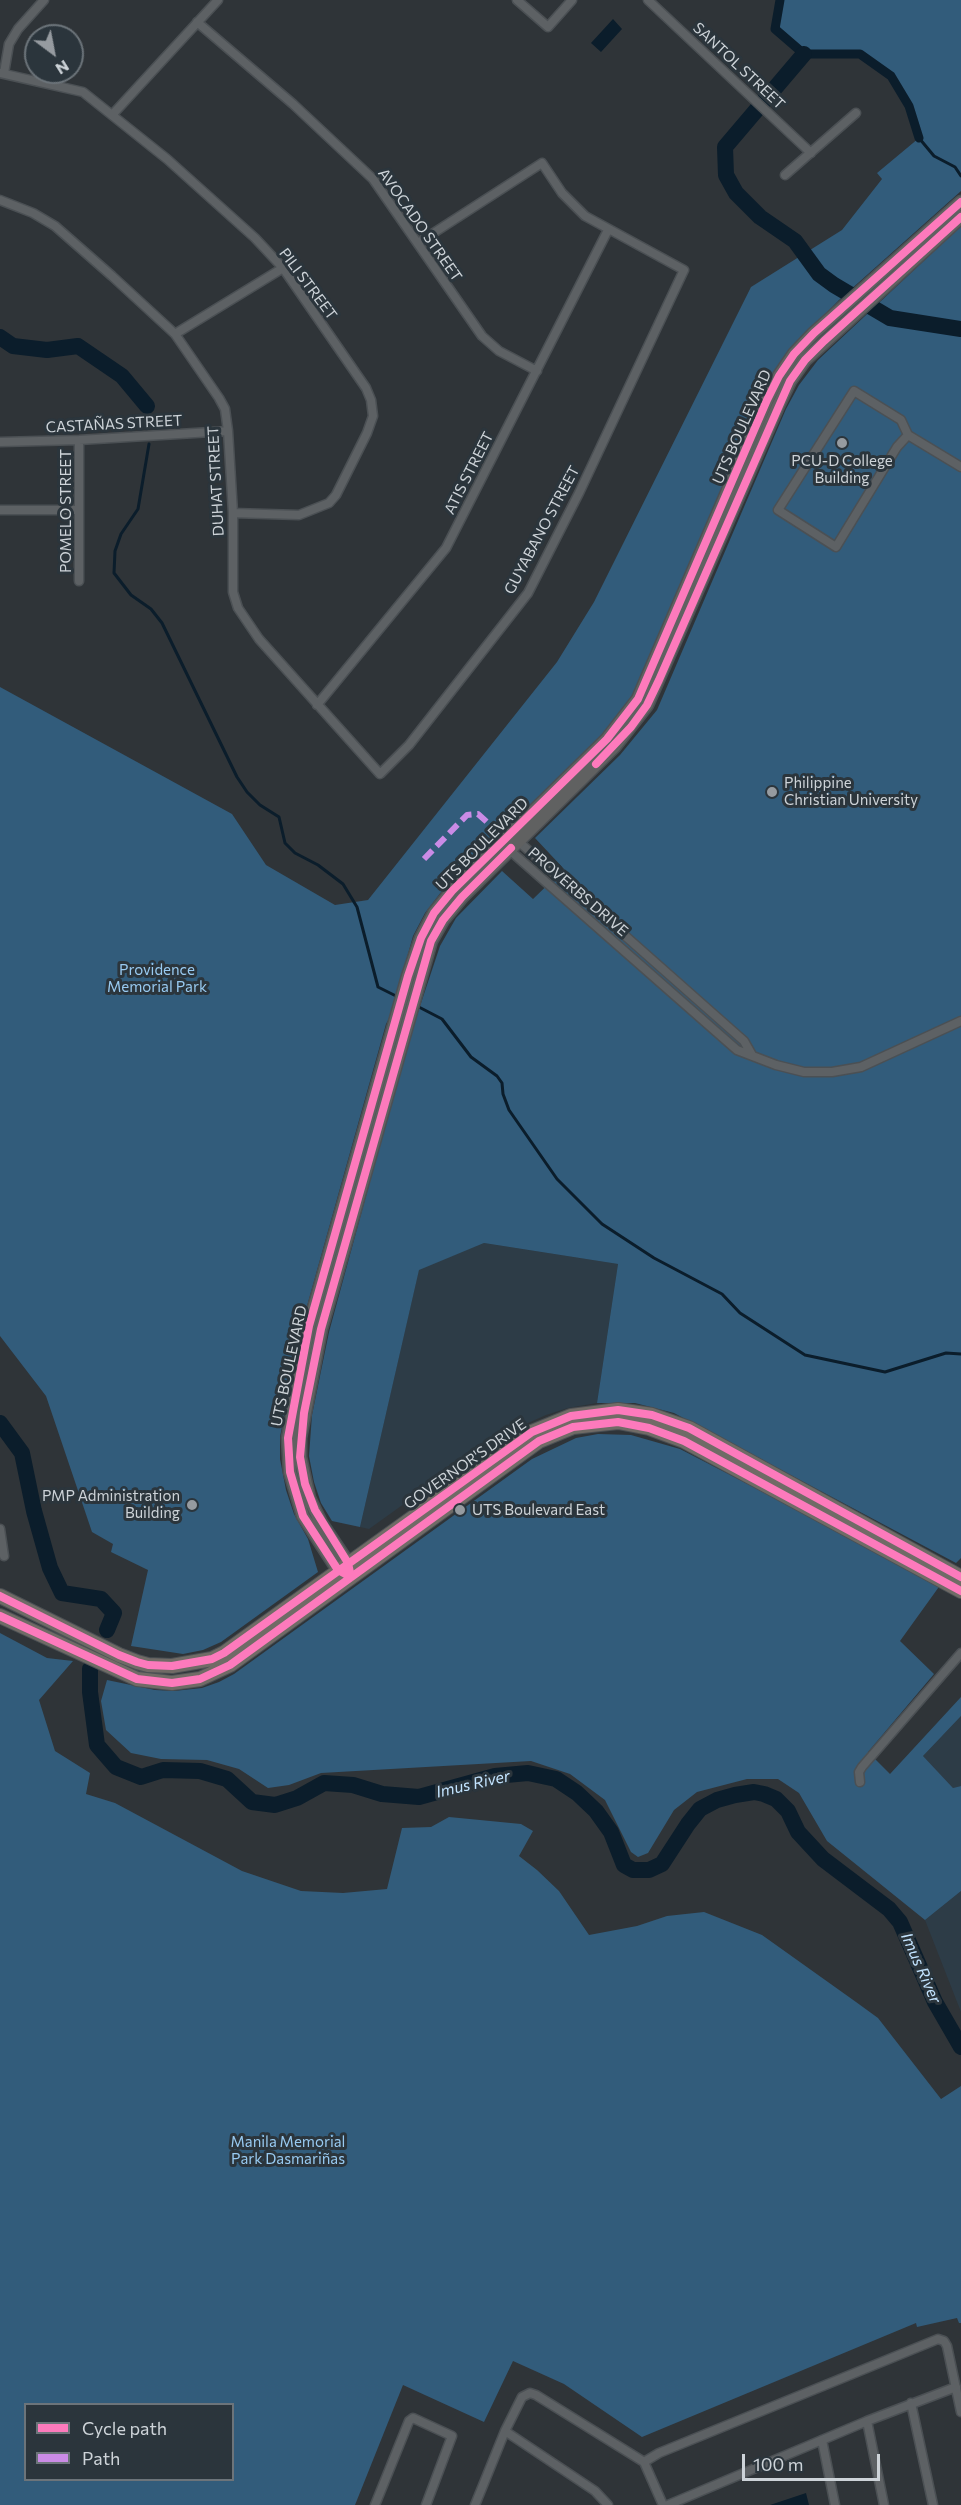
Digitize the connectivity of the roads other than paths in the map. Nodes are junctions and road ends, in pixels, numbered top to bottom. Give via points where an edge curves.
1 (44, 0) edge
2 (218, 0) edge
3 (517, 0) edge
4 (572, 0) edge
5 (648, 0) edge
6 (197, 22) junction
7 (2, 73) edge
8 (856, 113) dead end
9 (113, 114) junction
10 (811, 153) junction
11 (785, 175) dead end
12 (0, 200) edge
13 (961, 202) edge
14 (961, 217) edge
15 (608, 230) junction
16 (418, 243) junction
17 (283, 268) junction
18 (879, 283) junction
19 (175, 334) junction
20 (537, 371) junction
21 (228, 431) junction
22 (908, 435) junction
23 (79, 440) junction
24 (0, 442) edge
25 (961, 467) edge
26 (0, 510) edge
27 (79, 510) junction
28 (233, 513) junction
29 (79, 581) dead end
30 (317, 705) junction
31 (380, 774) joint
32 (511, 844) junction
33 (961, 1021) edge
34 (0, 1529) edge
35 (0, 1554) edge
36 (346, 1570) junction
37 (961, 1577) edge
38 (961, 1591) edge
39 (0, 1596) edge
40 (0, 1616) edge
41 (961, 1653) edge
42 (860, 1782) dead end
43 (956, 2387) junction
44 (911, 2403) junction
45 (961, 2412) edge
46 (867, 2421) junction
47 (505, 2431) junction
48 (822, 2440) junction
49 (644, 2462) junction
50 (375, 2505) edge
51 (426, 2505) edge
52 (475, 2505) edge
53 (608, 2505) edge
54 (665, 2505) edge
55 (835, 2505) edge
56 (885, 2505) edge
57 (933, 2505) edge

1 - 7 street via 9,44
2 - 6 street
3 - 4 street via 548,27
5 - 10 street, SANTOL STREET
6 - 9 street
6 - 16 street, AVOCADO STREET via 356,161 373,178
7 - 9 street, PILI STREET via 83,92
8 - 10 street
9 - 17 street, PILI STREET via 240,224
10 - 11 street
12 - 19 street, DUHAT STREET via 55,226
13 - 18 main road, UTS BOULEVARD
14 - 18 main road, UTS BOULEVARD
15 - 16 street via 585,216 562,193 542,163
15 - 20 street, ATIS STREET
15 - 31 street, GUYABANO STREET via 684,270 528,593 409,745
16 - 20 street, AVOCADO STREET via 482,336 499,351
17 - 19 street
17 - 28 street, PILI STREET via 366,388 373,416 329,503 299,515
18 - 32 main road, UTS BOULEVARD via 849,311 790,381 647,705 614,747
19 - 21 street, DUHAT STREET via 219,398
20 - 30 street, ATIS STREET via 446,548
21 - 23 street, CASTAÑAS STREET
21 - 28 street, DUHAT STREET
22 - 22 street via 901,420 854,391 778,510 836,547
22 - 25 street
23 - 24 street, CASTAÑAS STREET
23 - 27 street, POMELO STREET
26 - 27 street
27 - 29 street, POMELO STREET
28 - 30 street, DUHAT STREET via 233,592 238,608 254,633
30 - 31 street, DUHAT STREET
32 - 33 street, PROVERBS DRIVE via 744,1041 752,1055 776,1065 804,1072 861,1067
32 - 36 main road, UTS BOULEVARD via 452,891 421,938 403,1018 309,1326 288,1438 290,1472 310,1529
34 - 35 street via 4,1556
36 - 37 highway, GOVERNOR'S DRIVE via 532,1432 571,1416 618,1410 652,1415 689,1428
36 - 38 highway, GOVERNOR'S DRIVE via 540,1441 573,1427 618,1422 684,1441
36 - 39 highway, GOVERNOR'S DRIVE via 224,1653 172,1666 148,1665 119,1655
36 - 40 highway, GOVERNOR'S DRIVE via 230,1665 186,1681 137,1679
41 - 42 street via 862,1767
43 - 44 street
43 - 45 street
43 - 49 street via 947,2346 938,2339
44 - 46 street
44 - 57 street
46 - 48 street
46 - 56 street
47 - 49 street via 522,2397 530,2393
47 - 52 street
47 - 53 street via 594,2491
48 - 54 street
48 - 55 street
49 - 54 street
50 - 51 street via 413,2418 452,2436

